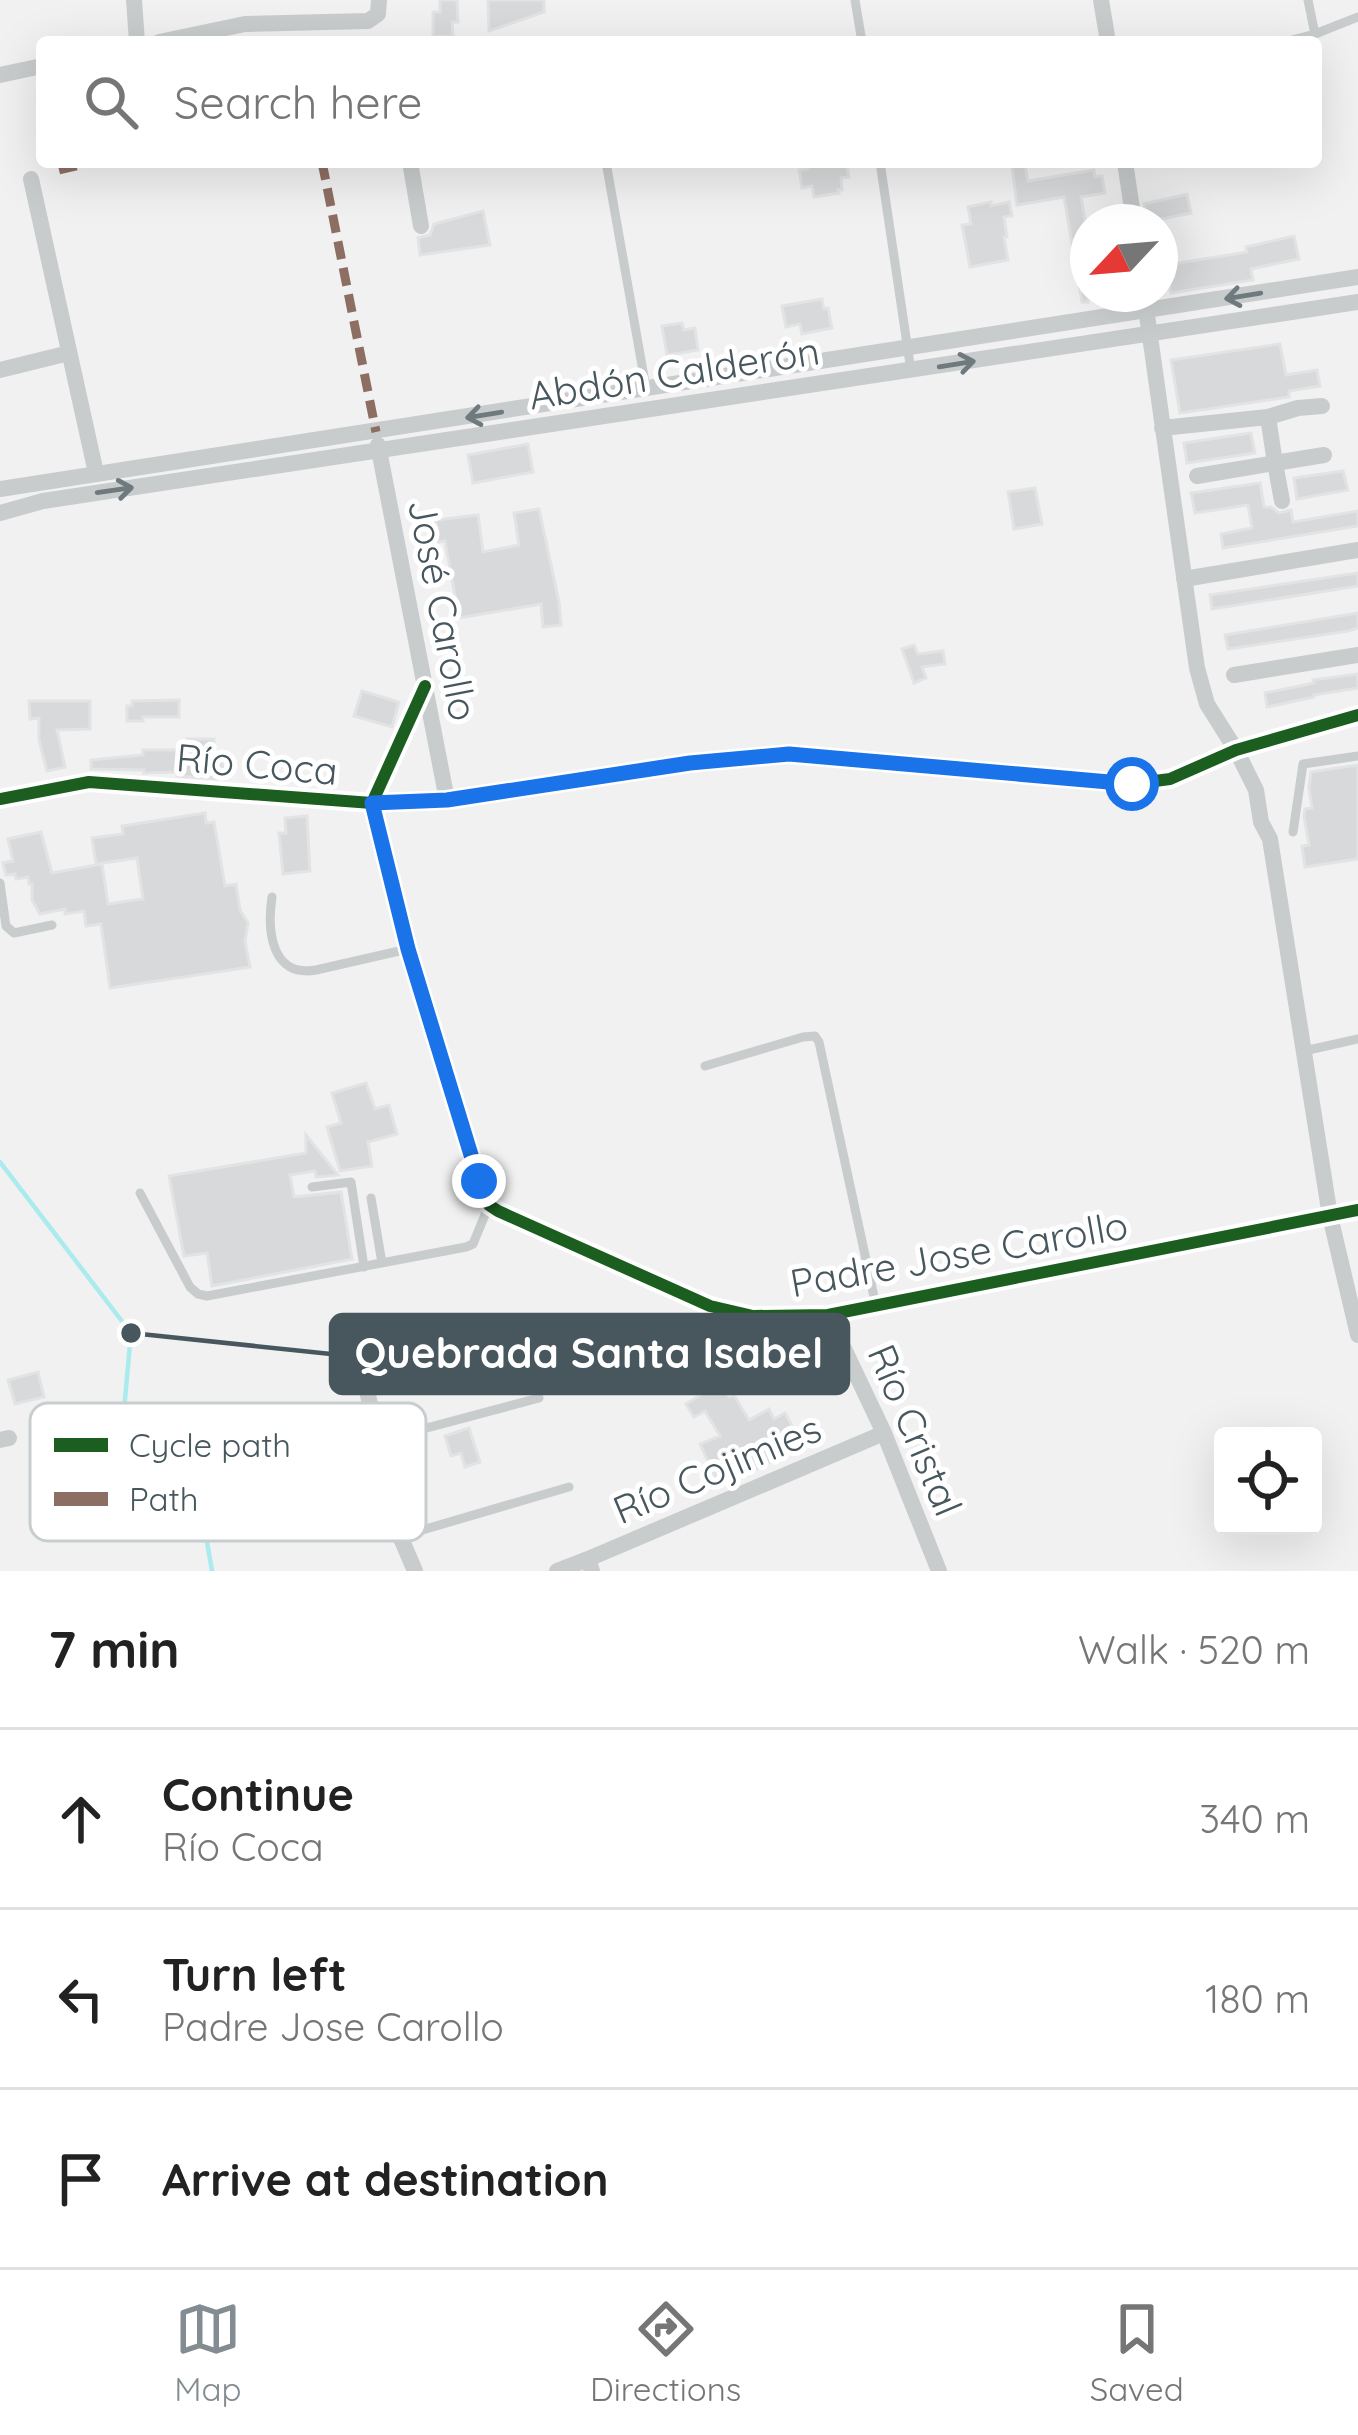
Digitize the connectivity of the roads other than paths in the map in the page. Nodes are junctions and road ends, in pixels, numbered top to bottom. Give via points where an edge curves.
1 (134, 0) edge
2 (380, 0) edge
3 (855, 0) edge
4 (1101, 0) edge
5 (1308, 0) edge
6 (1358, 17) edge
7 (1315, 34) junction
8 (137, 36) edge
9 (188, 36) edge
10 (861, 36) edge
11 (1107, 36) edge
12 (1307, 36) edge
13 (36, 67) edge
14 (0, 75) edge
15 (411, 168) edge
16 (607, 168) edge
17 (881, 168) edge
18 (1126, 168) edge
19 (32, 179) dead end
20 (1131, 204) edge
21 (421, 226) dead end
22 (1358, 277) edge
23 (1178, 299) edge
24 (1358, 302) edge
25 (1099, 312) edge
26 (1146, 312) edge
27 (1150, 334) junction
28 (908, 349) junction
29 (70, 353) junction
30 (0, 370) edge
31 (911, 371) junction
32 (646, 388) junction
33 (1322, 406) dead end
34 (1268, 417) junction
35 (1162, 428) junction
36 (376, 432) junction
37 (379, 452) junction
38 (1324, 455) dead end
39 (1275, 463) junction
40 (96, 473) junction
41 (1197, 476) dead end
42 (0, 489) edge
43 (1282, 501) dead end
44 (0, 513) edge
45 (1358, 550) edge
46 (1184, 579) junction
47 (1358, 655) edge
48 (1234, 675) dead end
49 (425, 686) junction
50 (1358, 715) edge
51 (1237, 750) junction
52 (1358, 756) edge
53 (0, 799) edge
54 (447, 800) junction
55 (372, 803) junction
56 (1293, 832) dead end
57 (0, 883) edge
58 (272, 897) dead end
59 (52, 925) dead end
60 (408, 949) junction
61 (1358, 1039) edge
62 (1304, 1051) junction
63 (705, 1066) dead end
64 (312, 1187) dead end
65 (140, 1193) dead end
66 (371, 1198) dead end
67 (490, 1205) junction
68 (1358, 1210) edge
69 (1330, 1216) junction
70 (382, 1263) junction
71 (364, 1267) junction
72 (876, 1306) junction
73 (828, 1315) junction
74 (1358, 1335) edge
75 (355, 1339) dead end
76 (539, 1398) dead end
77 (369, 1403) edge
78 (426, 1428) edge
79 (884, 1433) junction
80 (569, 1487) dead end
81 (426, 1528) edge
82 (402, 1541) edge
83 (590, 1565) edge
84 (415, 1571) edge
85 (557, 1571) edge
86 (939, 1571) edge

1 - 8 street
2 - 9 street via 368,21 245,24
3 - 10 lane
4 - 11 street
5 - 7 lane
6 - 7 lane
7 - 12 lane
13 - 14 street
15 - 21 street
16 - 32 lane
17 - 28 lane
18 - 20 street
19 - 29 street
22 -> 23 street, Abdón Calderón
24 - 27 street, Abdón Calderón
25 - 28 street, Abdón Calderón
26 - 27 street
31 -> 27 street, Abdón Calderón
27 - 35 street
28 - 31 lane
28 - 32 street, Abdón Calderón
29 - 30 street
29 - 40 street
31 - 37 street, Abdón Calderón
32 -> 36 street, Abdón Calderón
33 - 34 street
34 - 35 street
34 - 39 street
35 - 46 street
36 - 37 street, José Carollo
36 - 40 street, Abdón Calderón
44 -> 37 street, Abdón Calderón
37 - 49 street, José Carollo
38 - 39 street
39 - 41 street
39 - 43 street
40 - 42 street, Abdón Calderón
45 - 46 street
46 - 51 street via 1207,704
47 - 48 street
49 - 54 street, José Carollo
49 - 55 street
50 - 51 street, Río Coca
51 - 54 street, Río Coca via 1169,779 1132,784 789,754
51 - 62 street via 1270,839
52 - 56 lane via 1304,764
53 - 55 street, Río Coca via 89,782
54 - 55 street, Río Coca
55 - 60 street
57 - 59 lane via 5,926 14,933
58 - 60 lane via 271,938 293,969
60 - 67 street
61 - 62 lane
62 - 69 street
63 - 72 lane via 814,1036 819,1042
64 - 71 lane via 351,1182
65 - 71 lane via 198,1294
66 - 70 lane
67 - 70 lane via 473,1244
67 - 73 street, Padre Jose Carollo via 710,1306 753,1316
68 - 69 street, Padre Jose Carollo
69 - 72 street, Padre Jose Carollo
69 - 74 street
70 - 71 lane
72 - 73 street, Padre Jose Carollo
73 - 79 street, Río Cristal
75 - 77 street
76 - 78 lane
79 - 83 street, Río Cojimies
79 - 86 street, Río Cristal
80 - 81 lane
82 - 84 street
83 - 85 street, Río Cojimies

